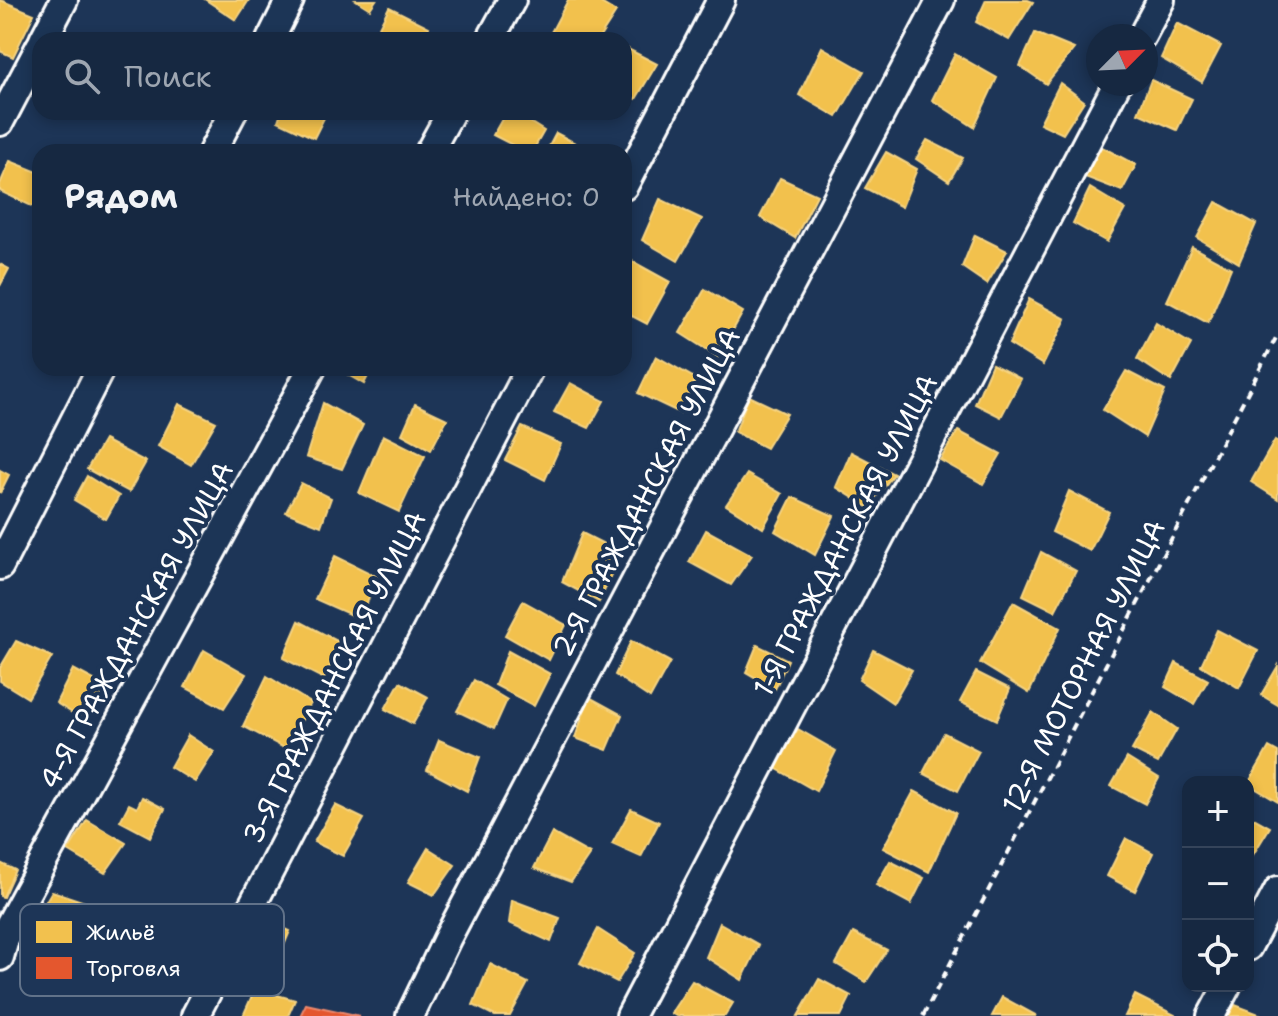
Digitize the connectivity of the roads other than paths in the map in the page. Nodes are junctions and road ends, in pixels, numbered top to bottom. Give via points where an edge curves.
1 (64, 0) edge
2 (290, 0) edge
3 (512, 0) edge
4 (721, 0) edge
5 (941, 0) edge
6 (1161, 0) edge
7 (1148, 24) edge
8 (47, 32) edge
9 (274, 32) edge
10 (494, 32) edge
11 (32, 61) edge
12 (1111, 96) edge
13 (229, 120) edge
14 (447, 120) edge
15 (0, 122) edge
16 (216, 144) edge
17 (433, 144) edge
18 (632, 171) edge
19 (97, 376) edge
20 (308, 376) edge
21 (526, 376) edge
22 (0, 566) edge
23 (1278, 890) edge
24 (20, 904) edge
25 (253, 904) edge
26 (20, 905) edge
27 (1254, 936) edge
28 (0, 957) edge
29 (1224, 992) edge
30 (205, 996) edge
31 (195, 1016) edge
32 (410, 1016) edge
33 (630, 1016) edge
34 (1211, 1016) edge

1 - 8 street
2 - 9 street
3 - 10 street
4 - 18 street
5 - 32 street, 2-Я ГРАЖДАНСКАЯ УЛИЦА
6 - 7 street
11 - 15 street
12 - 33 street, 1-Я ГРАЖДАНСКАЯ УЛИЦА
13 - 16 street
14 - 17 street
19 - 22 street
20 - 24 street, 4-Я ГРАЖДАНСКАЯ УЛИЦА
21 - 25 street, 3-Я ГРАЖДАНСКАЯ УЛИЦА
23 - 27 street
26 - 28 street, 4-Я ГРАЖДАНСКАЯ УЛИЦА
29 - 34 street
30 - 31 street, 3-Я ГРАЖДАНСКАЯ УЛИЦА

